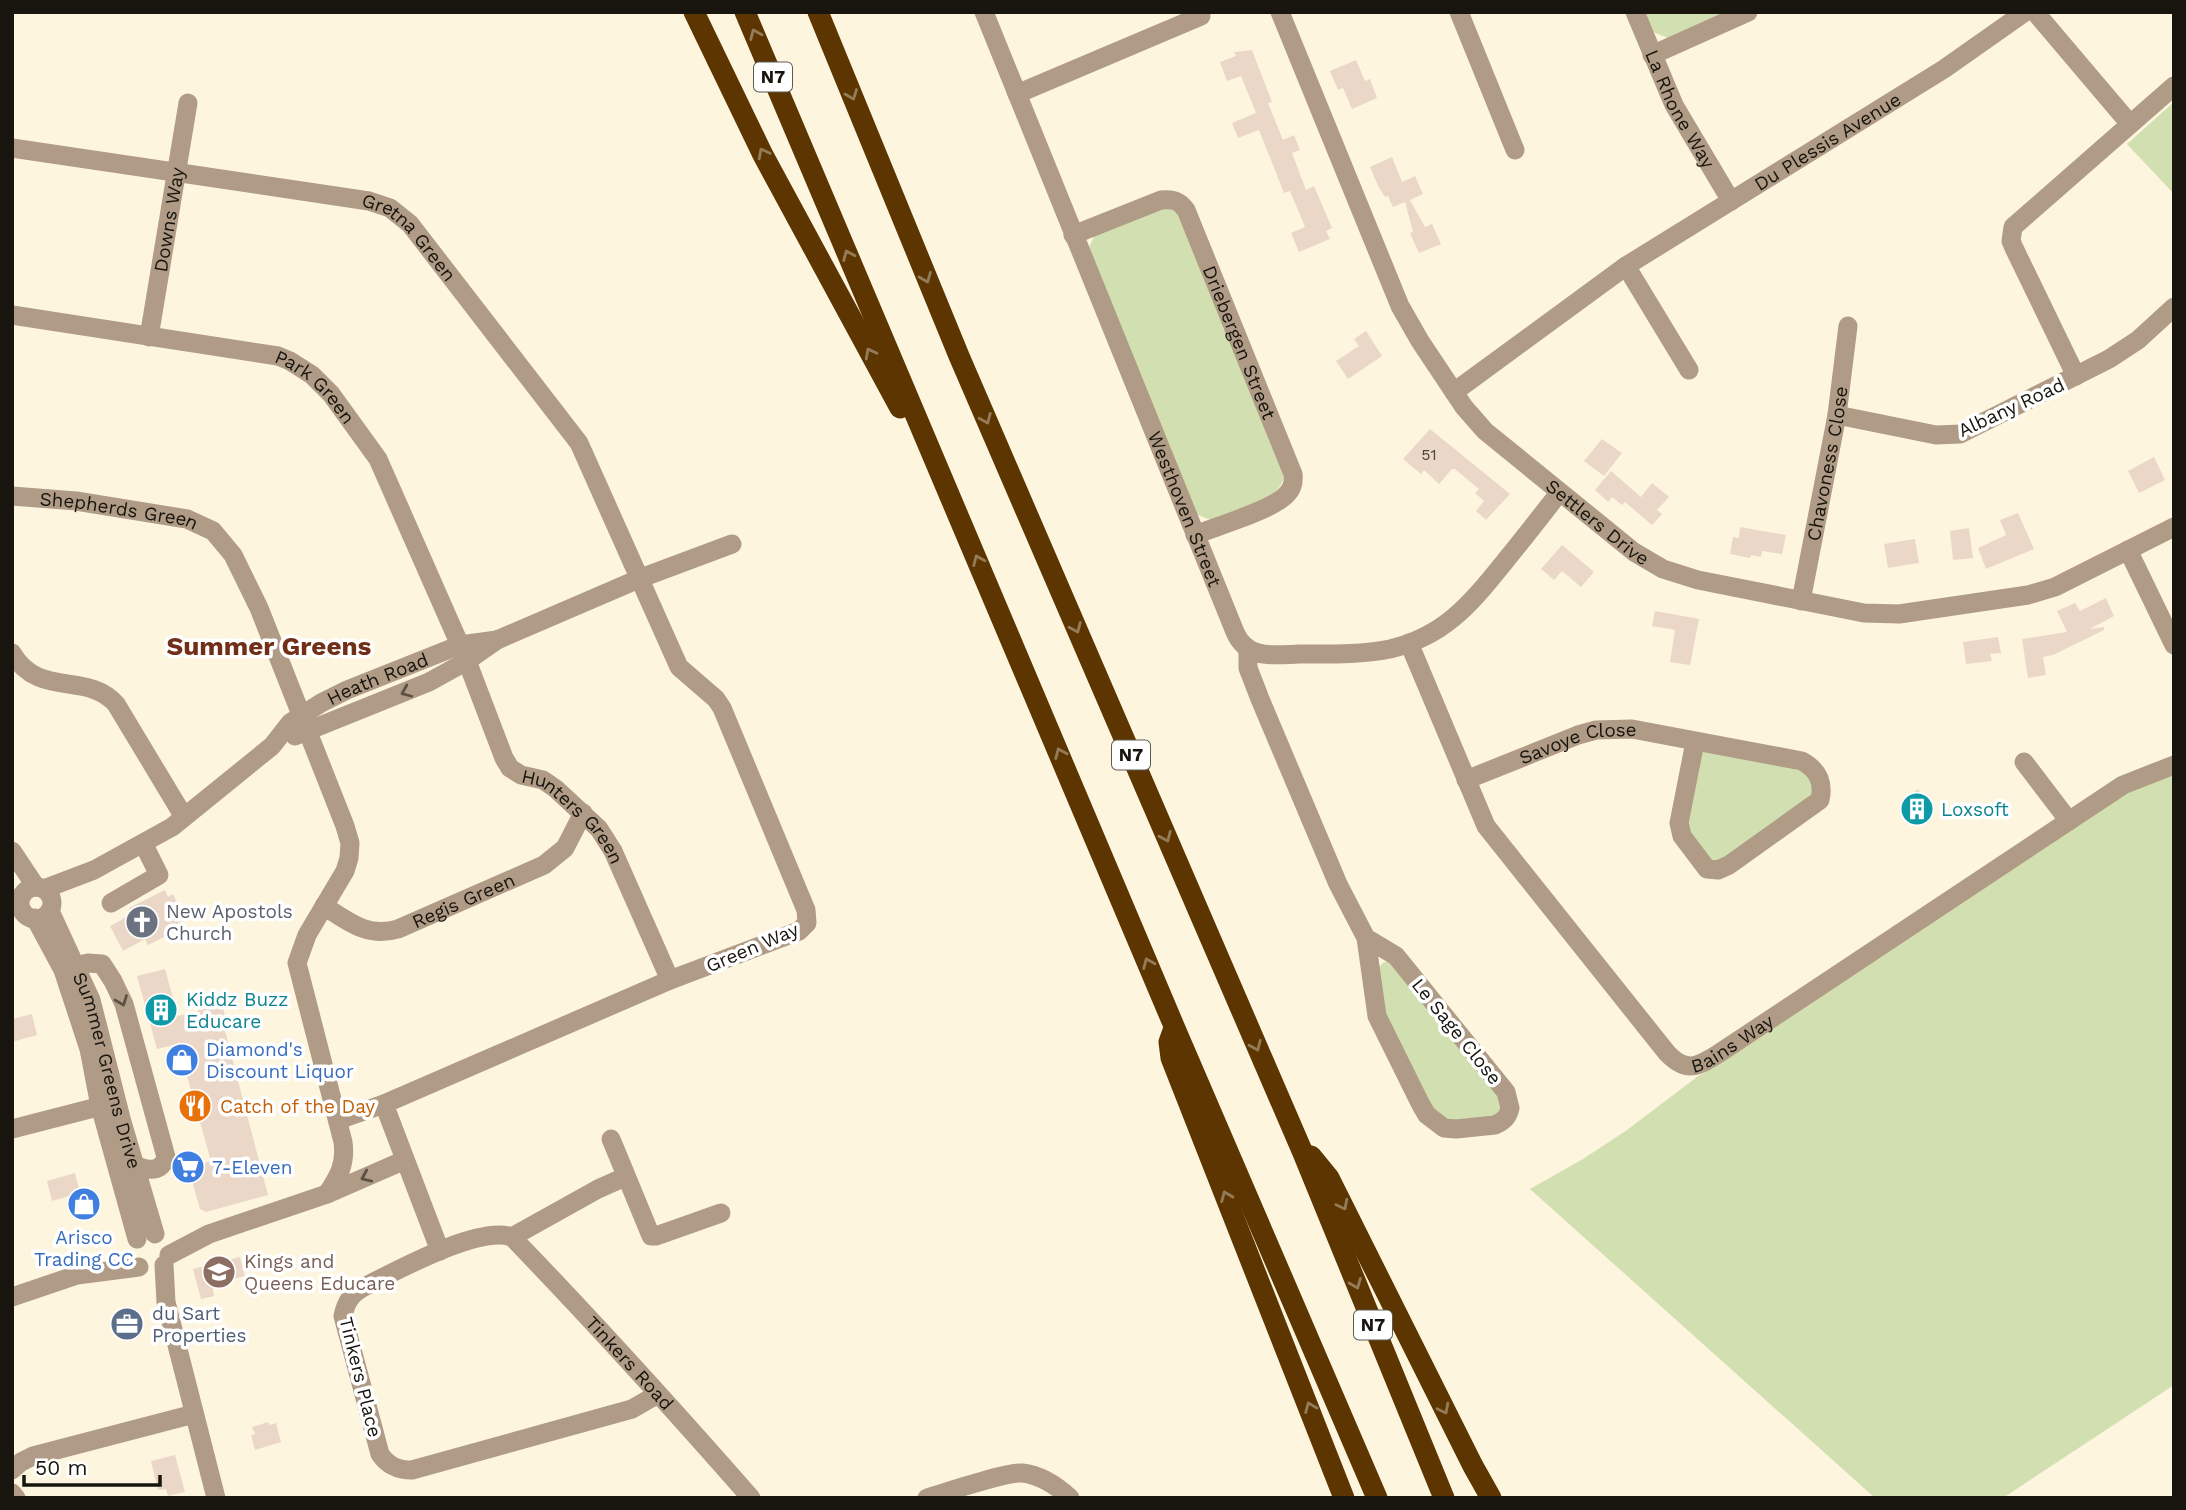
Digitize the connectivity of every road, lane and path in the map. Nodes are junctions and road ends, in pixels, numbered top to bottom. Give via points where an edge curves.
1 (694, 12) edge
2 (746, 12) edge
3 (818, 12) edge
4 (825, 12) edge
5 (984, 12) edge
6 (1280, 12) edge
7 (1459, 12) edge
8 (1635, 12) edge
9 (2025, 12) edge
10 (2035, 12) edge
11 (1740, 14) edge
12 (1201, 16) dead end
13 (832, 43) junction
14 (1653, 55) junction
15 (2174, 86) edge
16 (1017, 94) junction
17 (188, 103) dead end
18 (2130, 124) junction
19 (12, 148) edge
20 (1515, 150) dead end
21 (177, 173) junction
22 (1731, 201) junction
23 (1073, 235) junction
24 (1626, 266) junction
25 (2171, 314) edge
26 (12, 315) edge
27 (1849, 326) dead end
28 (149, 337) junction
29 (1689, 370) dead end
30 (2076, 376) junction
31 (1454, 392) junction
32 (1836, 415) junction
33 (1559, 493) junction
34 (12, 496) edge
35 (961, 521) junction
36 (2174, 527) edge
37 (1195, 534) junction
38 (733, 544) dead end
39 (2128, 550) junction
40 (641, 578) junction
41 (1801, 601) junction
42 (1409, 643) junction
43 (2174, 645) edge
44 (1248, 650) junction
45 (12, 653) edge
46 (463, 653) junction
47 (304, 723) junction
48 (1695, 742) junction
49 (2024, 762) dead end
50 (2174, 765) edge
51 (1466, 780) junction
52 (583, 813) junction
53 (184, 817) junction
54 (2069, 821) junction
55 (144, 845) junction
56 (12, 851) edge
57 (36, 899) edge
58 (111, 903) dead end
59 (324, 906) junction
60 (1366, 938) junction
61 (70, 968) junction
62 (670, 981) junction
63 (1174, 1026) junction
64 (109, 1104) junction
65 (384, 1104) junction
66 (338, 1120) junction
67 (12, 1129) edge
68 (611, 1139) dead end
69 (1303, 1153) junction
70 (114, 1155) junction
71 (405, 1160) junction
72 (135, 1165) junction
73 (625, 1177) junction
74 (327, 1194) junction
75 (720, 1213) dead end
76 (507, 1235) junction
77 (440, 1251) junction
78 (151, 1252) junction
79 (12, 1297) edge
80 (658, 1394) junction
81 (194, 1414) junction
82 (12, 1470) edge
83 (12, 1493) edge
84 (16, 1498) edge
85 (216, 1498) edge
86 (751, 1498) edge
87 (927, 1498) edge
88 (1070, 1498) edge
89 (1344, 1498) edge
90 (1377, 1498) edge
91 (1444, 1498) edge
92 (1491, 1498) edge

35 -> 1 highway via 763,155
35 -> 2 highway, N7
3 - 13 highway, N7
4 - 13 highway
5 - 16 street, Westhoven Street
6 - 31 street, Settlers Drive via 1400,306
7 - 20 street
8 - 14 street, La Rhone Way
9 - 22 street, Du Plessis Avenue via 1944,69
10 - 18 street
11 - 14 street
12 - 16 street
13 -> 69 highway, N7 via 958,356
14 - 22 street, La Rhone Way via 1674,105
15 - 18 street
16 - 23 street, Westhoven Street
17 - 21 street, Downs Way
18 - 30 street via 2018,221 2011,234
19 - 21 street, Gretna Green
21 - 28 street, Downs Way
21 - 40 street, Gretna Green via 369,201 390,208 410,224 579,443
22 - 24 street, Du Plessis Avenue
23 - 37 street, Westhoven Street
23 - 37 street, Driebergen Street via 1161,200 1182,203 1186,210 1294,480 1288,494 1274,503
24 - 29 street
24 - 31 street, Du Plessis Avenue
25 - 30 street, Albany Road via 2129,346
26 - 28 street, Park Green
27 - 32 street, Chavoness Close
28 - 46 street, Park Green via 278,356 312,375 331,394 379,459
30 - 32 street, Albany Road via 1960,433 1936,435
31 - 33 street, Settlers Drive via 1478,424
32 - 41 street, Chavoness Close
33 - 41 street, Settlers Drive via 1663,569
33 - 42 street via 1470,604 1444,625
34 - 47 street, Shepherds Green via 187,519 213,531 233,555 259,608
63 -> 35 highway, N7
36 - 39 street, Settlers Drive
37 - 44 street, Westhoven Street via 1238,639
38 - 40 street, Heath Road
39 - 41 street, Settlers Drive via 2055,587 2028,595 1889,614
39 - 43 street
40 - 46 street, Heath Road
40 - 62 street, Green Way via 679,667 722,708 808,918 799,931
42 - 44 street via 1344,654 1263,655
42 - 51 street, Bains Way
44 - 60 street, Le Sage Close via 1248,668 1260,699 1338,884
45 - 53 street via 47,682 109,696
46 - 47 street, Heath Road via 429,682
46 - 52 street, Hunters Green via 510,768 543,780
47 - 53 street, Heath Road
47 - 59 street, Shepherds Green via 349,843 345,870
48 - 48 street, Savoye Close via 1802,761 1820,779 1820,800 1729,866 1707,869 1682,836 1679,823
48 - 51 street, Savoye Close via 1632,729 1596,730
49 - 54 street
50 - 54 street, Bains Way via 2123,785
51 - 54 street, Bains Way via 1494,838 1667,1053 1684,1066 1718,1054
52 - 59 street, Regis Green via 565,848 544,865 398,929 368,932
52 - 62 street, Hunters Green via 613,852
53 - 55 street, Heath Road
55 - 57 street, Heath Road
55 - 58 street via 159,876
56 - 57 street, Summer Greens Drive
57 - 61 street, Summer Greens Drive
59 - 66 street, Shepherds Green via 297,962
60 - 60 street, Le Sage Close via 1377,1016 1427,1115 1444,1128 1456,1129 1495,1125 1506,1119 1510,1108 1506,1091 1396,956
61 - 64 street, Summer Greens Drive via 89,1049
61 -> 72 street via 102,964 124,1004 166,1157 155,1169
62 - 65 street, Green Way
89 -> 63 highway via 1171,1058
63 - 90 highway, N7
64 - 67 street
64 - 70 street, Summer Greens Drive
64 - 72 street, Summer Greens Drive
65 - 66 street, Green Way
65 - 71 street
66 - 74 street, Shepherds Green via 345,1157
68 - 73 street
69 -> 91 highway, N7
69 -> 92 highway via 1317,1161 1329,1178
70 - 72 street
70 - 78 street, Summer Greens Drive
71 -> 74 street
71 - 77 street
72 - 78 street, Summer Greens Drive
73 - 75 street via 653,1237
73 - 76 street, Tinkers Place
74 - 78 street
76 - 77 street, Tinkers Place via 491,1234
76 - 80 street, Tinkers Road
77 - 80 street, Tinkers Place via 364,1287 345,1305 343,1316 385,1462 412,1470 632,1409
78 - 79 street
78 - 81 street, Summer Greens Drive
80 - 86 street, Tinkers Road
81 - 82 street via 33,1455
81 - 85 street, Summer Greens Drive
83 - 84 street
87 - 88 street via 1016,1473 1040,1477

